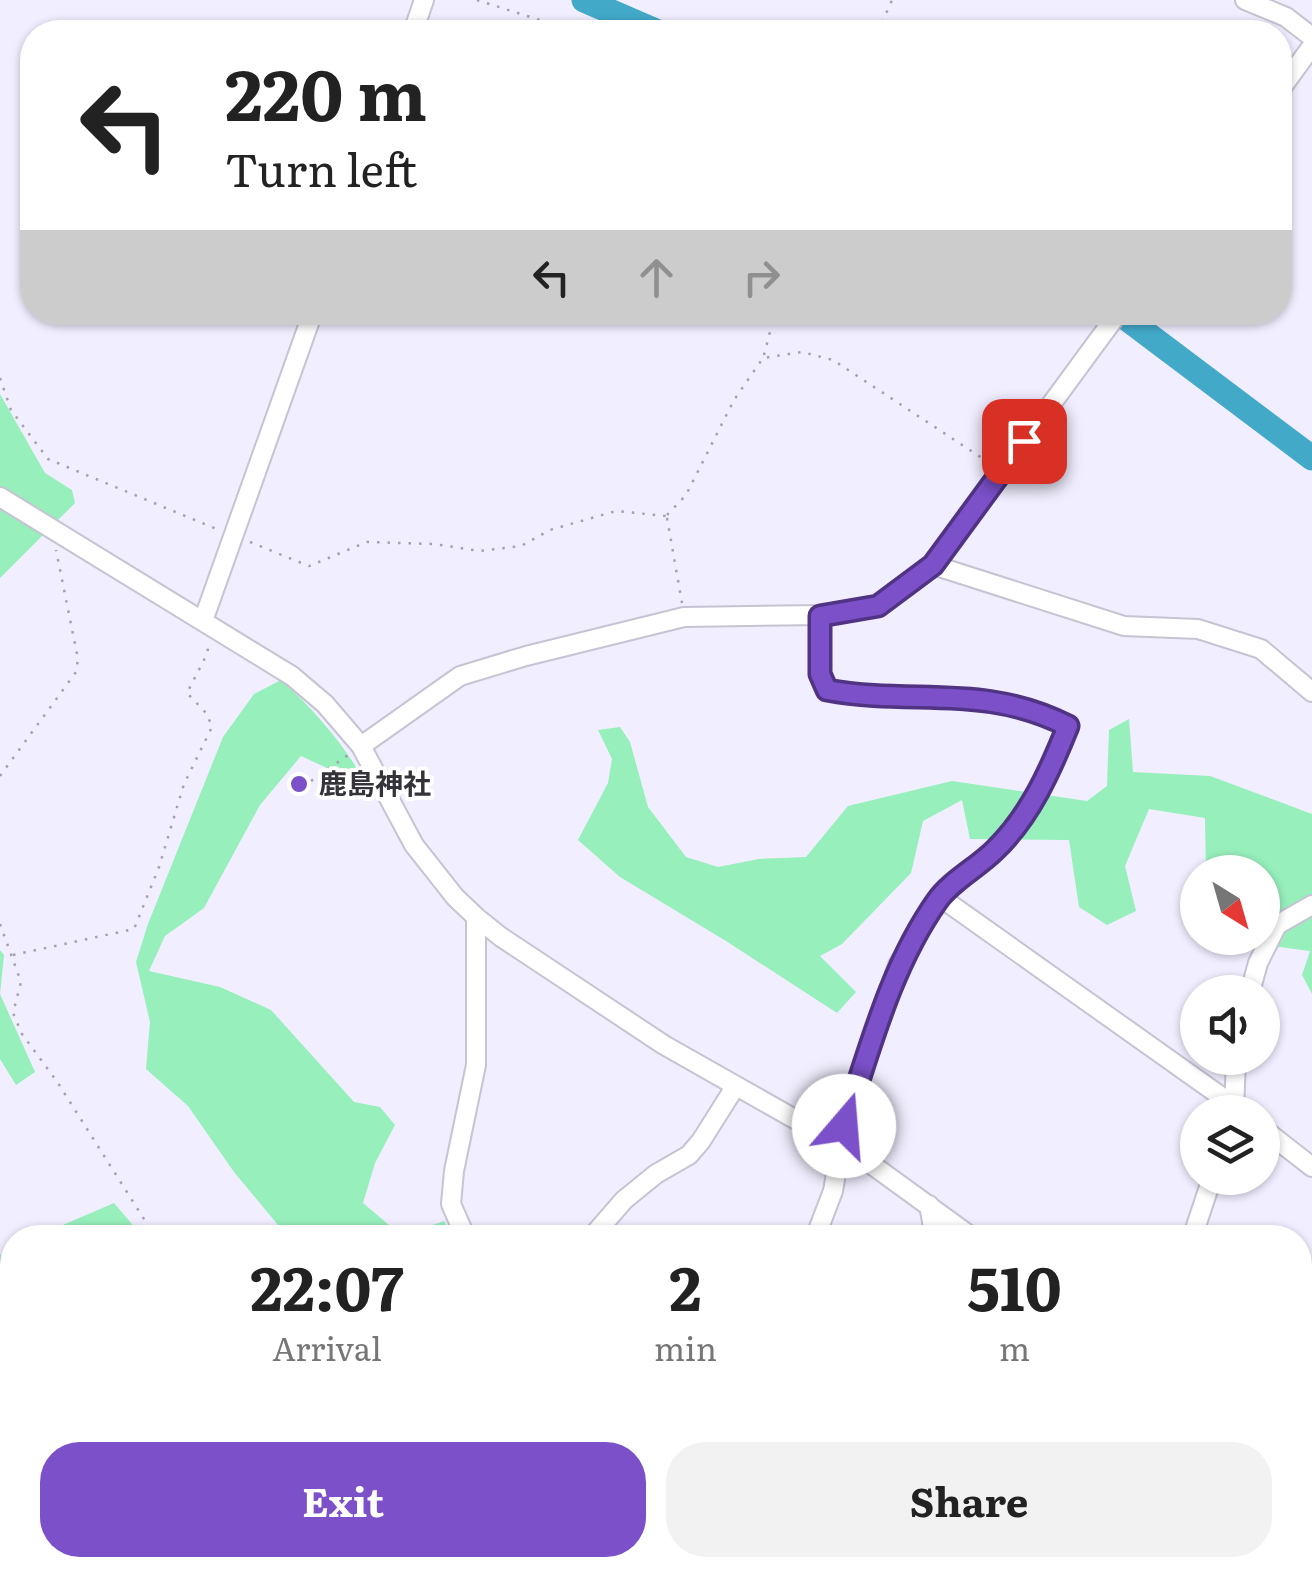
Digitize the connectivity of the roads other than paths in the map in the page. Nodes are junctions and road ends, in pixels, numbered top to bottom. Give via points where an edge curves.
1 (1245, 0) edge
2 (1290, 20) edge
3 (1292, 22) edge
4 (1312, 37) edge
5 (1312, 46) edge
6 (1292, 74) edge
7 (308, 325) edge
8 (1110, 325) edge
9 (0, 497) edge
10 (933, 565) junction
11 (820, 616) junction
12 (207, 624) junction
13 (1312, 692) edge
14 (361, 746) junction
15 (940, 897) junction
16 (1312, 905) edge
17 (476, 917) junction
18 (1255, 975) edge
19 (735, 1087) junction
20 (1216, 1095) edge
21 (1280, 1142) edge
22 (839, 1144) junction
23 (1312, 1167) edge
24 (1206, 1195) edge
25 (929, 1204) junction
26 (460, 1225) edge
27 (602, 1225) edge
28 (820, 1225) edge
29 (933, 1225) edge
30 (956, 1225) edge
31 (1196, 1225) edge

1 - 2 street
3 - 4 street
5 - 6 street
7 - 12 street
8 - 10 street
9 - 12 street
10 - 11 street via 878,606
10 - 13 street via 1124,626 1198,629 1260,649
11 - 14 street via 684,617 526,656 460,676
11 - 15 street via 820,674 827,690 959,696 1035,709 1068,726 1025,815
12 - 14 street via 300,683
14 - 17 street via 414,845
15 - 20 street
15 - 22 street via 898,965
16 - 18 street via 1277,925
17 - 19 street
17 - 26 street via 476,1066 451,1204
19 - 22 street
19 - 27 street via 689,1155 656,1174
21 - 23 street
22 - 25 street
22 - 28 street via 834,1192
24 - 31 street
25 - 29 street
25 - 30 street

